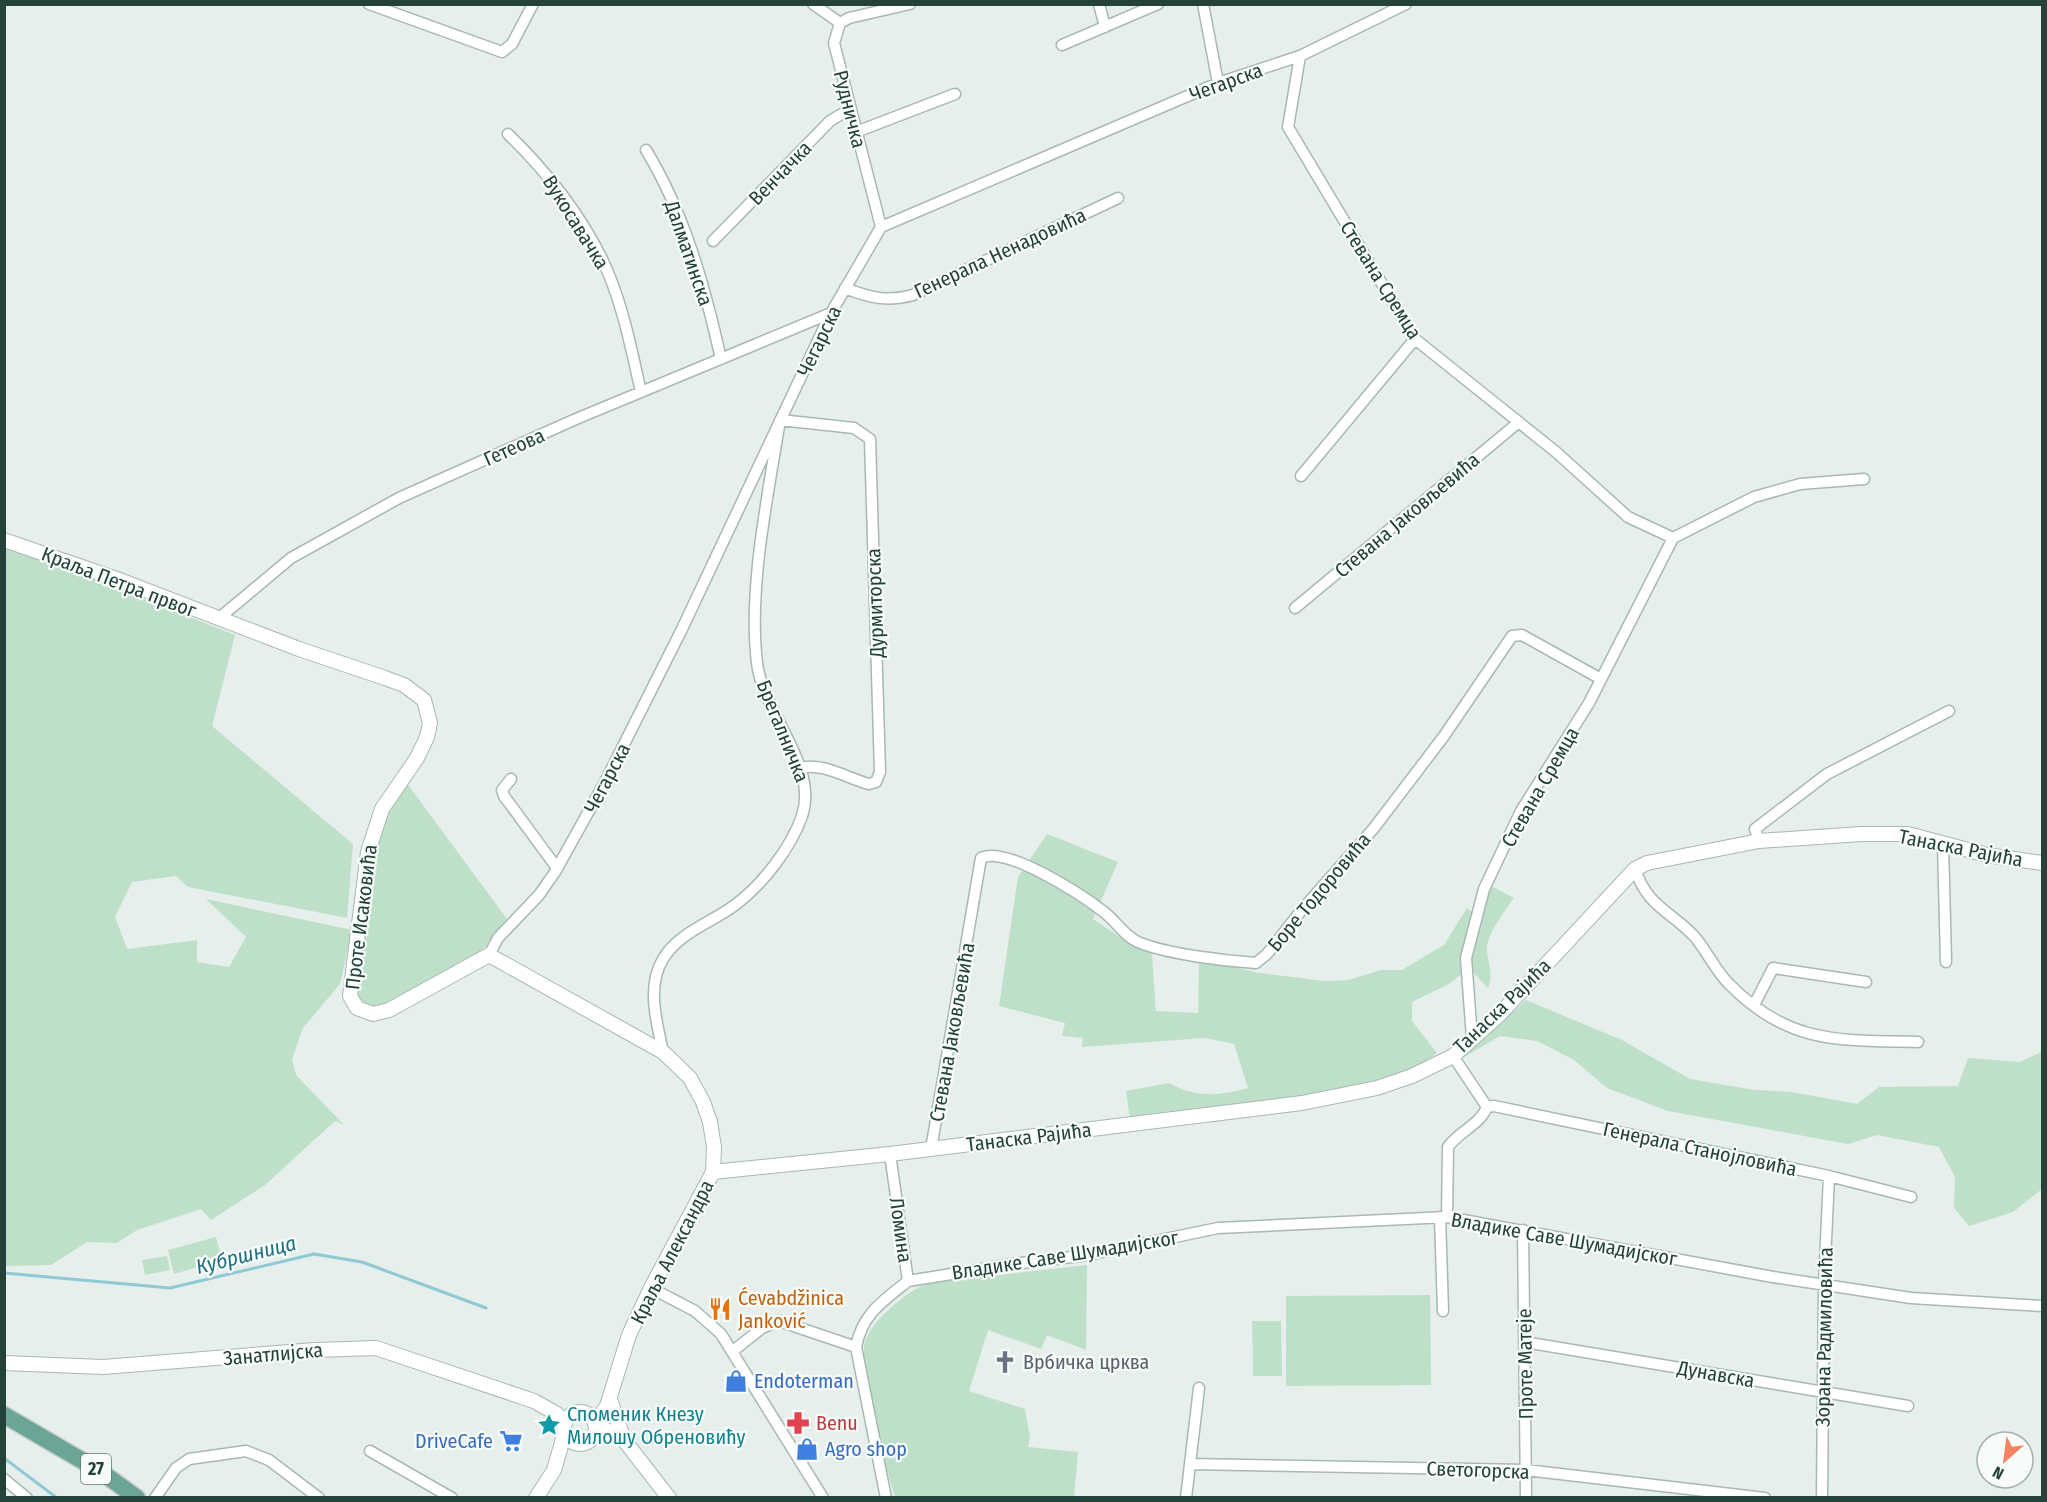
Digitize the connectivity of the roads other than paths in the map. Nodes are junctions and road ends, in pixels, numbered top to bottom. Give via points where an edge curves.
1 (369, 4) edge
2 (533, 4) edge
3 (910, 4) edge
4 (1099, 4) edge
5 (1158, 4) edge
6 (1203, 4) edge
7 (1406, 4) edge
8 (816, 6) edge
9 (840, 23) junction
10 (1105, 27) junction
11 (1062, 45) dead end
12 (1300, 56) junction
13 (1218, 83) junction
14 (955, 94) dead end
15 (850, 109) junction
16 (856, 132) junction
17 (508, 134) dead end
18 (646, 150) dead end
19 (1118, 198) dead end
20 (881, 227) junction
21 (713, 241) dead end
22 (845, 288) junction
23 (831, 313) junction
24 (1415, 339) junction
25 (721, 359) junction
26 (641, 392) junction
27 (780, 420) junction
28 (1519, 422) junction
29 (1301, 476) dead end
30 (1864, 479) dead end
31 (1673, 538) junction
32 (4, 540) edge
33 (1295, 608) dead end
34 (218, 620) junction
35 (232, 624) joint
36 (1601, 679) junction
37 (1949, 711) dead end
38 (800, 768) junction
39 (511, 779) dead end
40 (1759, 841) junction
41 (1943, 843) junction
42 (2043, 863) edge
43 (557, 868) junction
44 (1635, 869) junction
45 (972, 916) joint
46 (489, 955) junction
47 (1946, 962) dead end
48 (1866, 982) dead end
49 (1754, 1005) junction
50 (1472, 1038) junction
51 (1918, 1042) dead end
52 (663, 1052) junction
53 (1453, 1056) junction
54 (1487, 1107) junction
55 (931, 1149) junction
56 (890, 1154) junction
57 (714, 1172) junction
58 (1829, 1176) junction
59 (1911, 1197) dead end
60 (1444, 1217) junction
61 (1524, 1230) junction
62 (908, 1281) junction
63 (1824, 1284) junction
64 (651, 1288) junction
65 (2043, 1306) edge
66 (1443, 1311) dead end
67 (1524, 1342) junction
68 (856, 1347) junction
69 (733, 1351) junction
70 (4, 1363) edge
71 (1199, 1388) dead end
72 (1824, 1393) junction
73 (610, 1396) junction
74 (534, 1401) junction
75 (1908, 1406) dead end
76 (4, 1415) edge
77 (589, 1418) junction
78 (565, 1428) junction
79 (624, 1440) junction
80 (588, 1441) junction
81 (370, 1451) dead end
82 (1190, 1464) junction
83 (554, 1470) junction
84 (1526, 1470) junction
85 (4, 1479) edge
86 (27, 1497) edge
87 (137, 1497) edge
88 (155, 1497) edge
89 (319, 1497) edge
90 (452, 1497) edge
91 (536, 1497) edge
92 (669, 1497) edge
93 (823, 1497) edge
94 (886, 1497) edge
95 (1186, 1497) edge
96 (1526, 1497) edge
97 (1765, 1497) edge
98 (1822, 1497) edge

1 - 2 street via 502,52 512,45
3 - 9 street
4 - 10 street
5 - 10 street
6 - 13 street
7 - 12 street, Чегарска
8 - 9 street
9 - 15 street, Рудничка via 834,43
10 - 11 street
12 - 13 street, Чегарска
12 - 24 street, Стевана Сремца via 1288,127
13 - 20 street, Чегарска
14 - 16 street
15 - 16 street, Рудничка
15 - 21 street, Венчачка via 830,121
16 - 20 street, Рудничка
17 - 26 street, Вукосавачка via 549,177 602,260 617,298
18 - 25 street, Далматинска via 670,194 690,248
19 - 22 street, Генерала Ненадовића via 914,295 892,300 866,297
20 - 22 street, Чегарска
22 - 23 street, Чегарска
23 - 25 street, Гетеова
23 - 27 street, Чегарска
24 - 28 street, Стевана Сремца
24 - 29 street
25 - 26 street, Гетеова
26 - 34 street, Гетеова via 399,498 327,536 291,558
27 - 38 street, Брегалничка via 756,594 757,665 767,699
27 - 38 street, Дурмиторска via 854,428 870,439 880,772 876,782 869,784 824,769
27 - 43 street, Чегарска via 637,722
28 - 31 street, Стевана Сремца via 1628,517
28 - 33 street, Стевана Јаковљевића
30 - 31 street via 1800,484 1754,497
31 - 36 street, Стевана Сремца
32 - 34 street, Краља Петра првог via 117,579
34 - 35 street, Краља Петра првог
35 - 46 street, Проте Исаковића via 404,685 417,693 428,709 427,737 382,809 368,852 350,996 357,1008 373,1014 389,1010
36 - 45 street, Боре Тодоровића via 1522,635 1512,636 1387,811 1256,963 1137,942 1107,913 1058,881 995,854 981,858
36 - 50 street, Стевана Сремца via 1521,811 1484,889 1466,958
37 - 40 street via 1827,774 1755,829
38 - 52 street, Брегалничка via 807,793 802,816 773,865 734,906 685,935 663,958 654,1008
39 - 43 street via 502,790 504,796
40 - 41 street, Танаска Рајића via 1908,834
40 - 44 street, Танаска Рајића via 1681,855
41 - 42 street, Танаска Рајића via 1987,855
41 - 47 street
43 - 46 street, Чегарска via 539,895 498,938
44 - 49 street via 1652,902 1693,936 1728,983
44 - 50 street, Танаска Рајића via 1499,1015
45 - 55 street, Стевана Јаковљевића
46 - 52 street
48 - 49 street via 1773,968
49 - 51 street via 1781,1025 1825,1039
50 - 53 street, Танаска Рајића
52 - 57 street, Краља Александра via 686,1073 703,1102 712,1133
53 - 54 street
53 - 55 street, Танаска Рајића via 1412,1076 1340,1097
54 - 58 street, Генерала Станојловића
54 - 60 street via 1483,1117 1448,1147
55 - 56 street, Танаска Рајића
56 - 57 street, Танаска Рајића
56 - 62 street, Ломина
57 - 64 street, Краља Александра
58 - 59 street, Генерала Станојловића
58 - 63 street, Зорана Радмиловића
60 - 61 street, Владике Саве Шумадијског
60 - 62 street, Владике Саве Шумадијског via 1218,1228 1088,1255
60 - 66 street
61 - 63 street, Владике Саве Шумадијског
61 - 67 street, Проте Матеје
62 - 68 street, Ломина via 870,1313
63 - 65 street, Владике Саве Шумадијског via 1911,1298
63 - 72 street, Зорана Радмиловића
64 - 69 street via 705,1317
64 - 73 street, Краља Александра via 629,1335
67 - 72 street, Дунавска
67 - 84 street, Проте Матеје
68 - 69 street via 779,1321 762,1328
68 - 94 street
69 - 93 street
70 - 74 street, Занатлијска via 103,1367 376,1348
71 - 82 street
72 - 75 street, Дунавска
72 - 98 street, Зорана Радмиловића
73 - 77 street, Краља Александра
73 - 79 street
74 - 77 street, Занатлијска
74 - 78 street, Занатлијска via 557,1414
76 - 87 main road, 27
77 - 78 street, Краља Александра via 570,1416
77 - 79 street, Занатлијска
77 - 80 street
78 - 80 street, Занатлијска via 570,1441
78 - 83 street
79 - 80 street via 610,1436
79 - 92 street
80 - 83 street
81 - 90 street
82 - 84 street, Светогорска
82 - 95 street
83 - 91 street
84 - 96 street, Проте Матеје
84 - 97 street, Светогорска
85 - 86 street
88 - 89 street via 176,1468 189,1459 246,1451 269,1460

